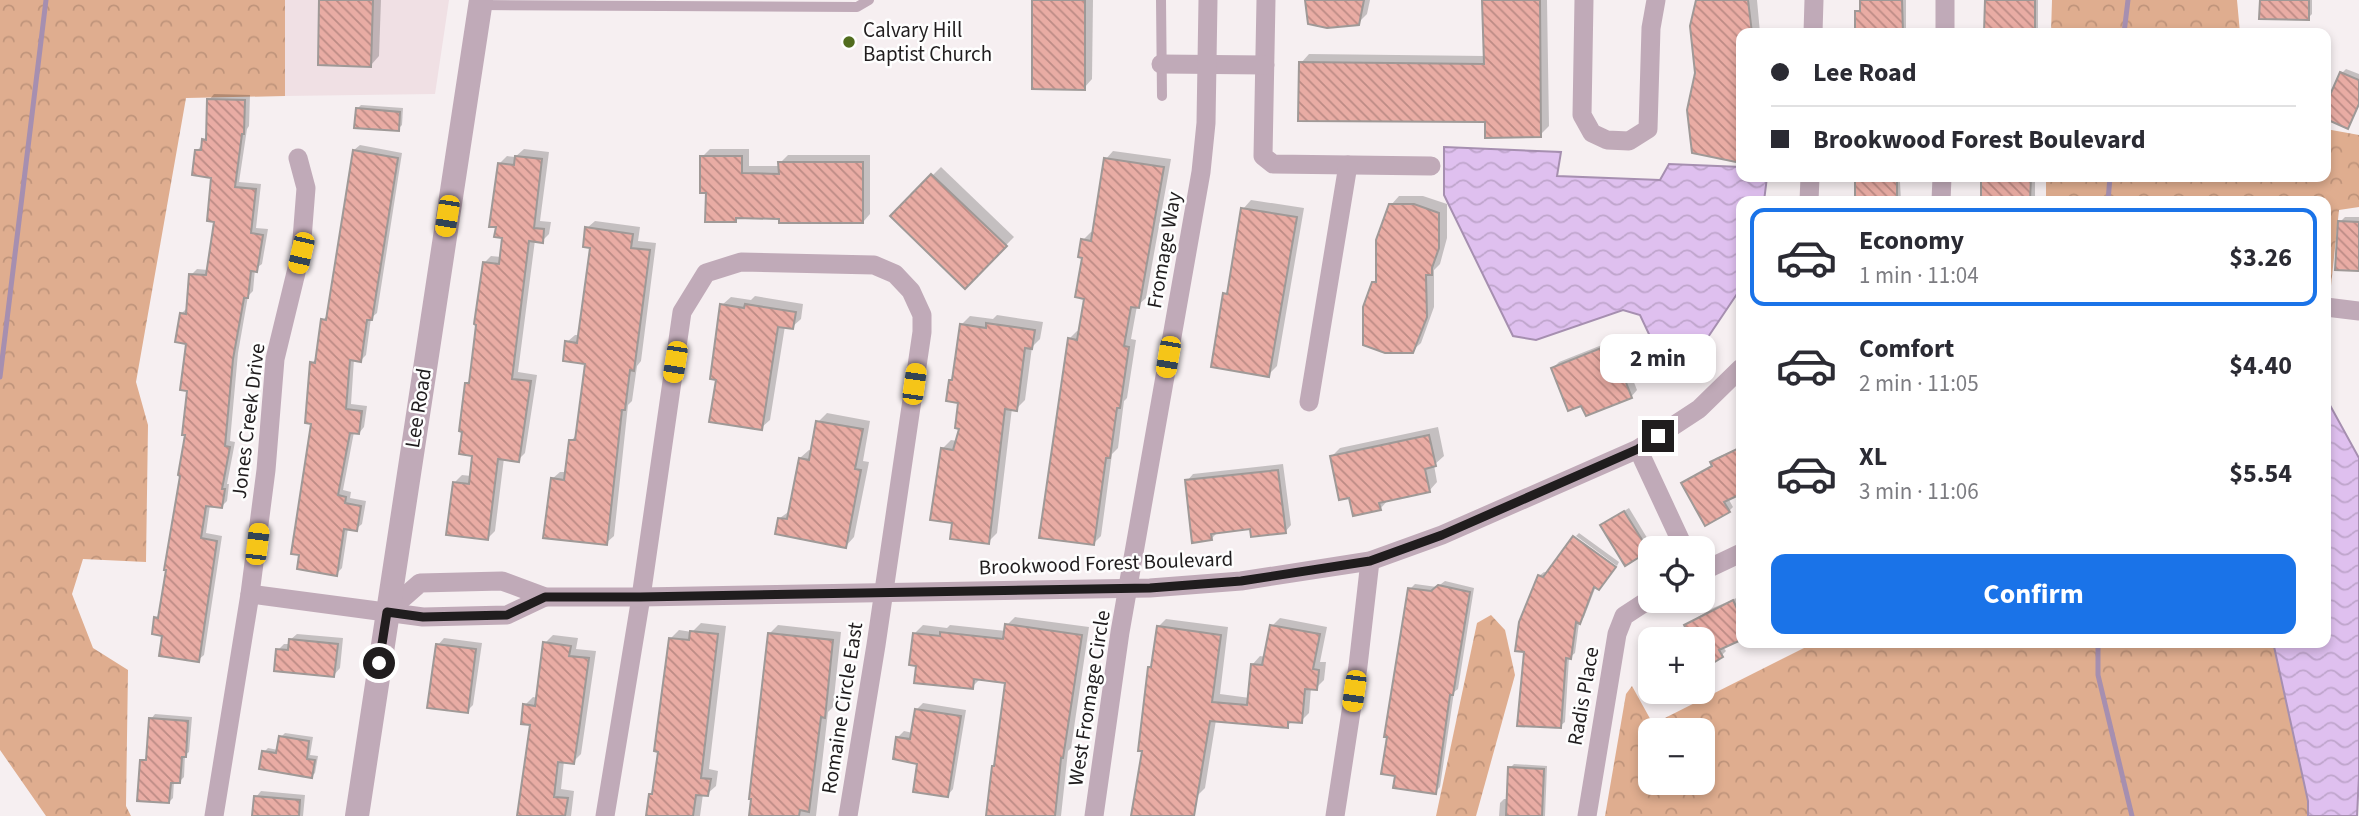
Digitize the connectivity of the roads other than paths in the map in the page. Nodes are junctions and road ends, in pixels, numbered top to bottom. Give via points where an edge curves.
1 (869, 0) edge
2 (1160, 0) edge
3 (1208, 0) edge
4 (1266, 0) edge
5 (1584, 0) edge
6 (1656, 0) edge
7 (1814, 0) edge
8 (1945, 0) edge
9 (480, 2) edge
10 (1813, 28) edge
11 (1945, 28) edge
12 (1161, 64) junction
13 (1207, 65) junction
14 (1265, 65) junction
15 (1162, 96) dead end
16 (298, 158) dead end
17 (1348, 165) junction
18 (1431, 166) dead end
19 (2331, 308) edge
20 (2359, 311) edge
21 (1736, 373) edge
22 (1309, 402) dead end
23 (1638, 449) junction
24 (1678, 536) edge
25 (1736, 555) edge
26 (1370, 561) junction
27 (1715, 565) edge
28 (1129, 588) junction
29 (883, 592) junction
30 (250, 594) junction
31 (545, 597) junction
32 (640, 597) junction
33 (1638, 607) edge
34 (387, 612) junction
35 (214, 816) edge
36 (357, 816) edge
37 (605, 816) edge
38 (848, 816) edge
39 (1094, 816) edge
40 (1335, 816) edge
41 (1587, 816) edge

1 - 9 lane via 857,7
2 - 12 lane
3 - 13 street, Fromage Way
4 - 14 street
5 - 6 street via 1582,115 1591,133 1607,140 1629,141 1648,130
7 - 10 street
8 - 11 street
9 - 34 street, Lee Road
12 - 13 street
12 - 15 lane
13 - 14 street
13 - 28 street, Fromage Way via 1201,172
14 - 17 street via 1263,156 1273,164
16 - 30 street, Jones Creek Drive via 306,188 301,253 275,359
17 - 18 street
17 - 22 street
19 - 20 street
21 - 23 street, Brookwood Forest Boulevard via 1699,409
23 - 24 street
23 - 26 street, Brookwood Forest Boulevard via 1442,535
25 - 27 street
26 - 28 street, Brookwood Forest Boulevard via 1241,581
26 - 40 street
28 - 29 street, Brookwood Forest Boulevard
28 - 39 street, West Fromage Circle
29 - 32 street, Brookwood Forest Boulevard
29 - 32 street, Romaine Circle East via 922,315 911,291 895,274 874,265 741,262 706,272 682,312
29 - 38 street, Romaine Circle East
30 - 34 street, Brookwood Forest Boulevard
30 - 35 street, Jones Creek Drive
31 - 32 street, Brookwood Forest Boulevard
31 - 34 street, Brookwood Forest Boulevard via 507,615 423,617
31 - 34 street, Brookwood Forest Boulevard via 502,581 420,583
32 - 37 street
33 - 41 street, Radis Place via 1624,616 1617,634
34 - 36 street, Lee Road

